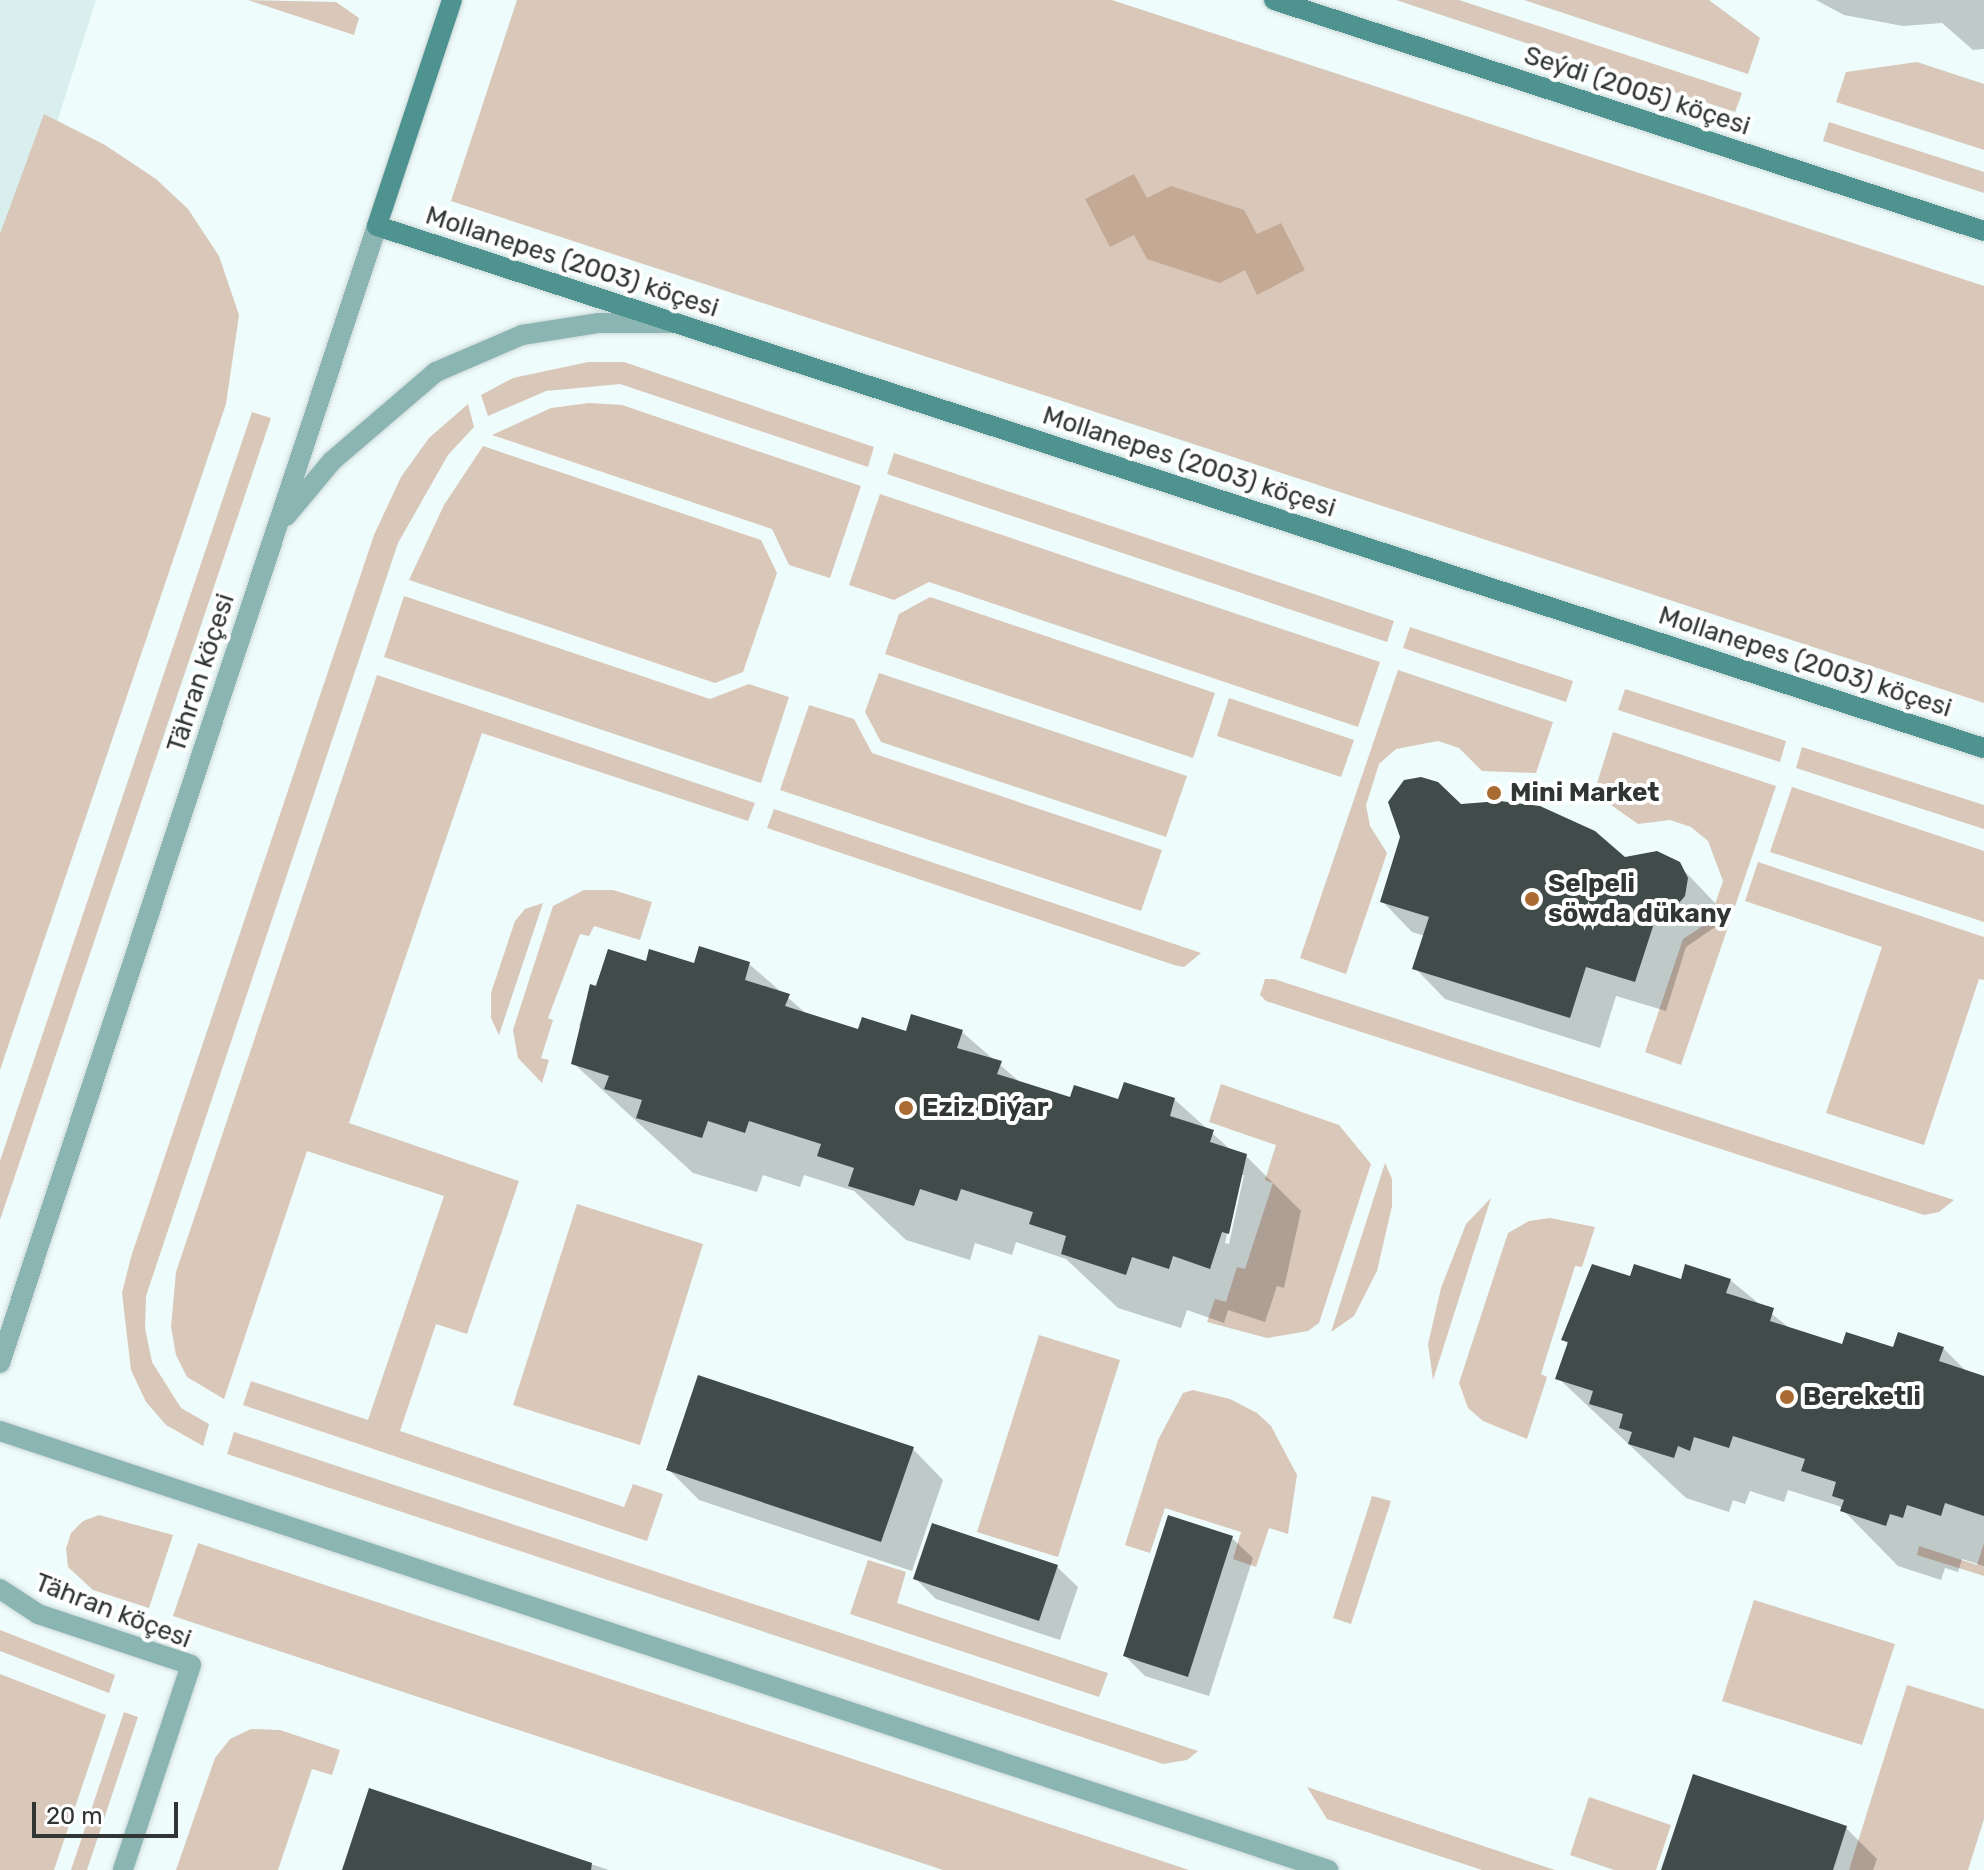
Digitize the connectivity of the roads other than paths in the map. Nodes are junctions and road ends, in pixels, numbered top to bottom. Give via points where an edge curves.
1 (452, 0) edge
2 (1274, 0) edge
3 (377, 226) junction
4 (1984, 231) edge
5 (678, 323) junction
6 (278, 525) junction
7 (1984, 748) edge
8 (0, 1363) edge
9 (0, 1431) edge
10 (0, 1589) edge
11 (123, 1870) edge
12 (1328, 1870) edge

1 - 3 street, Tähran köçesi
2 - 4 street, Seýdi (2005) köçesi
3 - 5 street, Mollanepes (2003) köçesi
3 - 6 street, Tähran köçesi
5 - 6 street via 599,323 522,335 436,372 332,461
5 - 7 street, Mollanepes (2003) köçesi
6 - 8 street, Tähran köçesi
9 - 12 street
10 - 11 street, Tähran köçesi via 38,1614 191,1665

